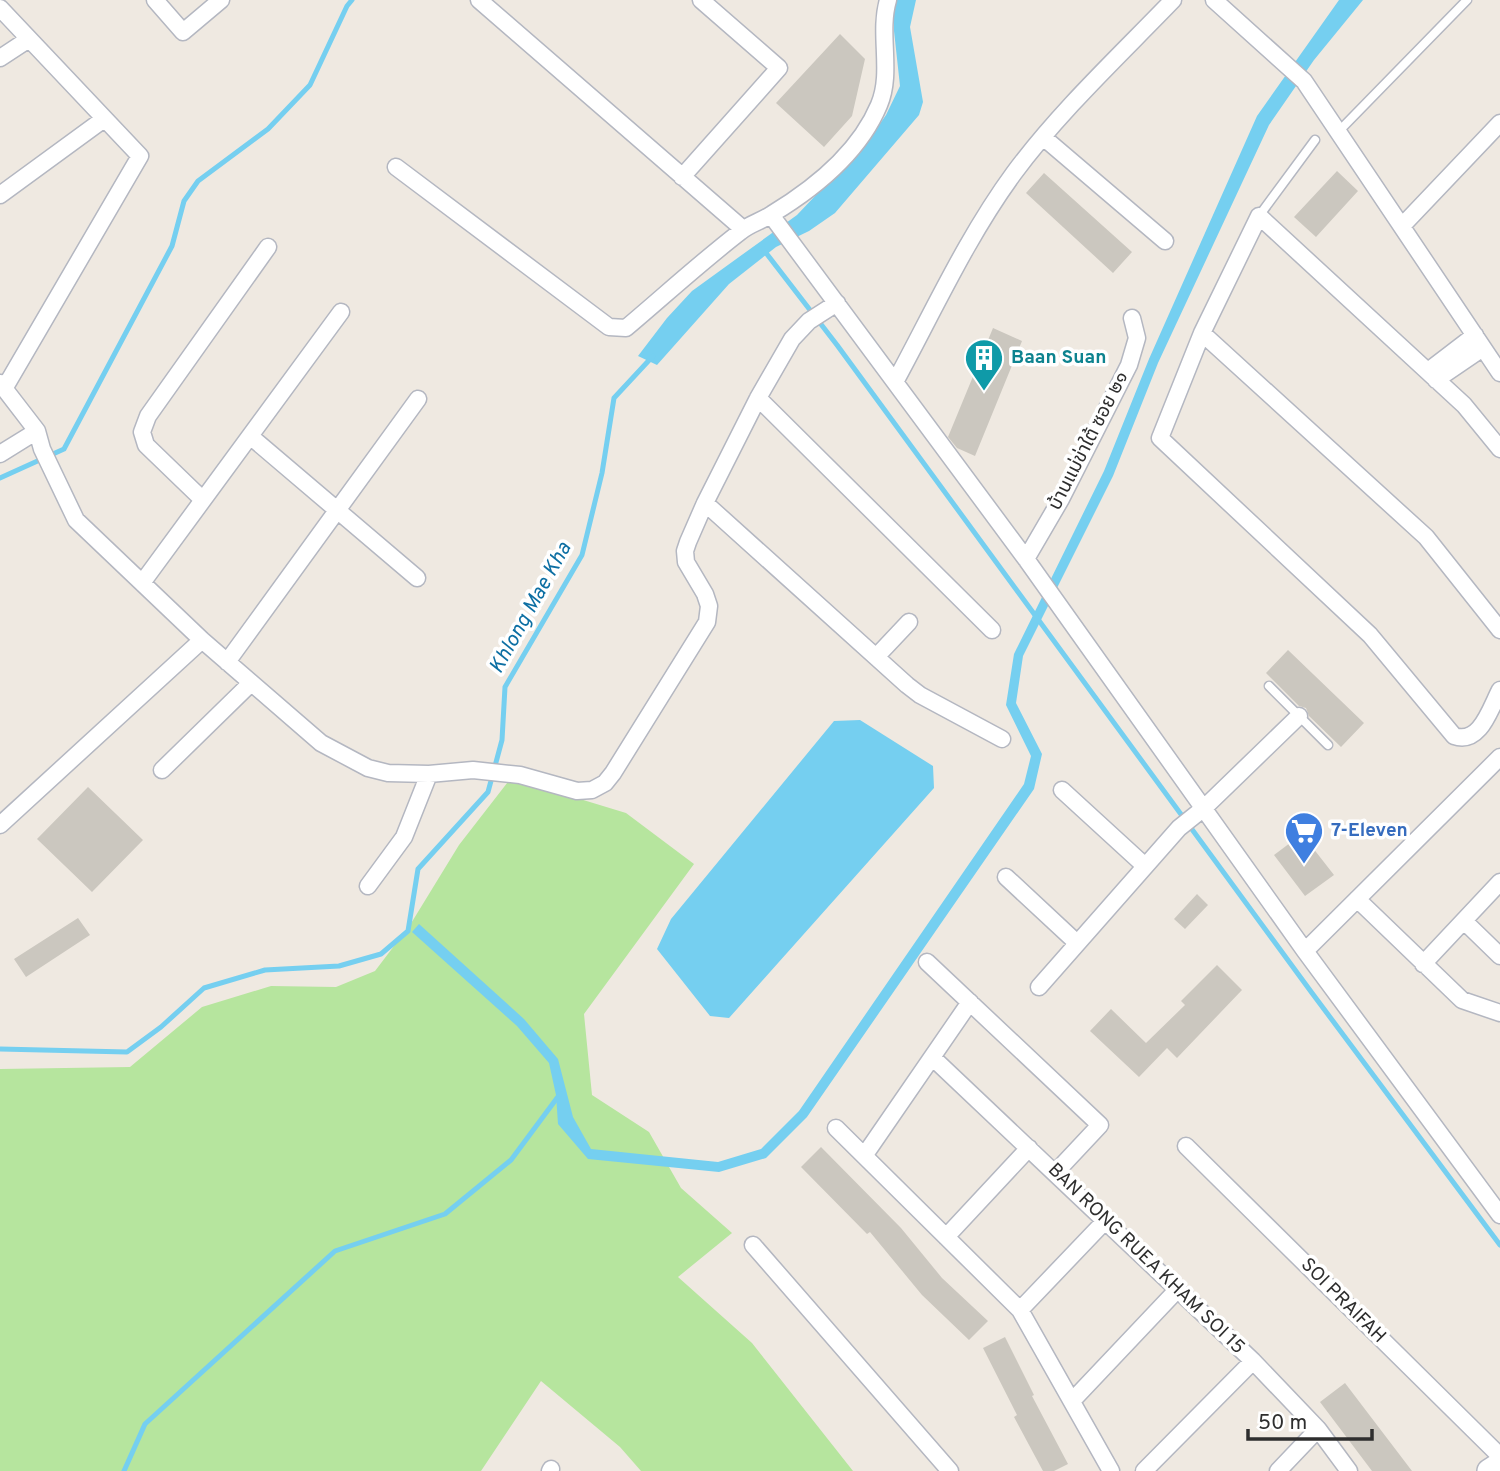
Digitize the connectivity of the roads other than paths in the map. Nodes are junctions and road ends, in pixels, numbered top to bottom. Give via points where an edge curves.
1 (155, 0) edge
2 (220, 0) edge
3 (479, 0) edge
4 (701, 0) edge
5 (888, 0) edge
6 (1173, 0) edge
7 (1213, 0) edge
8 (1467, 0) edge
9 (0, 8) edge
10 (29, 39) junction
11 (0, 58) edge
12 (104, 119) junction
13 (1500, 123) edge
14 (1339, 131) junction
15 (1043, 137) junction
16 (1314, 139) dead end
17 (396, 167) dead end
18 (682, 177) junction
19 (0, 195) edge
20 (771, 215) junction
21 (1259, 216) junction
22 (1402, 226) junction
23 (743, 229) junction
24 (1165, 241) dead end
25 (268, 247) dead end
26 (837, 303) junction
27 (341, 312) dead end
28 (1132, 318) dead end
29 (1202, 333) junction
30 (1479, 341) junction
31 (1500, 373) edge
32 (1432, 376) junction
33 (895, 382) junction
34 (2, 386) edge
35 (758, 398) junction
36 (418, 399) dead end
37 (37, 431) junction
38 (250, 436) junction
39 (1500, 449) edge
40 (0, 454) edge
41 (203, 500) junction
42 (705, 503) junction
43 (337, 510) junction
44 (1026, 559) junction
45 (416, 578) dead end
46 (142, 583) junction
47 (909, 622) dead end
48 (992, 630) dead end
49 (1500, 630) edge
50 (202, 640) junction
51 (876, 657) junction
52 (227, 662) junction
53 (251, 683) junction
54 (1269, 686) dead end
55 (1500, 690) edge
56 (1299, 716) junction
57 (1002, 739) dead end
58 (1328, 745) dead end
59 (1500, 757) edge
60 (162, 770) dead end
61 (429, 774) junction
62 (1062, 790) dead end
63 (1204, 808) junction
64 (0, 825) edge
65 (1146, 866) junction
66 (1006, 877) dead end
67 (1500, 883) edge
68 (368, 886) dead end
69 (1357, 899) junction
70 (1464, 921) junction
71 (1077, 943) junction
72 (1305, 951) junction
73 (1500, 956) edge
74 (927, 962) dead end
75 (1423, 964) junction
76 (1039, 986) dead end
77 (970, 1002) junction
78 (1500, 1013) edge
79 (932, 1056) junction
80 (836, 1128) dead end
81 (1186, 1146) dead end
82 (1030, 1148) junction
83 (864, 1156) junction
84 (1055, 1173) junction
85 (1500, 1215) edge
86 (1105, 1221) junction
87 (946, 1237) junction
88 (753, 1245) dead end
89 (1178, 1289) junction
90 (1020, 1310) junction
91 (1253, 1361) junction
92 (1072, 1401) junction
93 (1318, 1429) junction
94 (1500, 1456) edge
95 (1500, 1464) edge
96 (950, 1471) edge
97 (1111, 1471) edge
98 (1144, 1471) edge
99 (1278, 1471) edge
100 (1349, 1471) edge
101 (1489, 1471) edge

1 - 2 street via 183,32
3 - 18 street
4 - 18 street via 779,68
5 - 20 street via 879,105 838,163
6 - 15 street
7 - 14 street via 1304,81
8 - 14 lane
9 - 10 street
10 - 11 street
10 - 12 street
12 - 19 street
12 - 34 street via 140,156
13 - 22 street
14 - 22 street
15 - 24 street
15 - 33 street via 987,212
16 - 21 lane
17 - 23 street via 551,285 617,329 626,328
18 - 23 street
20 - 23 street
20 - 26 street
21 - 29 street
21 - 32 street
22 - 30 street
25 - 41 street via 148,416 142,432 146,445
26 - 33 street
26 - 35 street via 792,339
27 - 38 street
28 - 44 street, บ้านแม่ข่าใต้ ซอย ๒๑ via 1137,338 1129,365
29 - 49 street via 1426,537
29 - 55 street via 1160,438 1370,635 1454,736 1473,736
30 - 31 street
30 - 32 street
32 - 39 street via 1464,405
33 - 44 street
34 - 37 street
35 - 42 street
35 - 48 street
36 - 43 street
37 - 40 street
37 - 46 street via 76,520
38 - 41 street
38 - 43 street
41 - 46 street
42 - 51 street
42 - 61 street via 685,551 709,606 707,622 605,783 577,791 520,775 473,770
43 - 45 street
43 - 52 street
44 - 63 street
46 - 50 street
47 - 51 street
50 - 52 street
50 - 64 street
51 - 57 street via 920,695
52 - 53 street
53 - 60 street
53 - 61 street via 344,757 388,773
54 - 56 lane
56 - 58 lane
56 - 63 street
59 - 69 street
61 - 68 street via 404,837
62 - 65 street
63 - 65 street via 1179,828
63 - 72 street
65 - 71 street
66 - 71 street
67 - 70 street
69 - 72 street
69 - 75 street
70 - 73 street
70 - 75 street
71 - 76 street
72 - 85 street
74 - 77 street
75 - 78 street via 1462,1000
77 - 79 street
77 - 84 street via 1100,1125
79 - 82 street, BAN RONG RUEA KHAM SOI 15
79 - 83 street
80 - 83 street
81 - 94 street, SOI PRAIFAH
82 - 84 street, BAN RONG RUEA KHAM SOI 15
82 - 87 street
83 - 87 street
84 - 86 street, BAN RONG RUEA KHAM SOI 15
86 - 89 street, BAN RONG RUEA KHAM SOI 15
86 - 90 street
87 - 90 street
88 - 96 street
89 - 91 street, BAN RONG RUEA KHAM SOI 15
89 - 92 street
90 - 92 street
91 - 93 street, BAN RONG RUEA KHAM SOI 15
91 - 98 street
92 - 97 street
93 - 99 street
93 - 100 street, BAN RONG RUEA KHAM SOI 15
95 - 101 street

